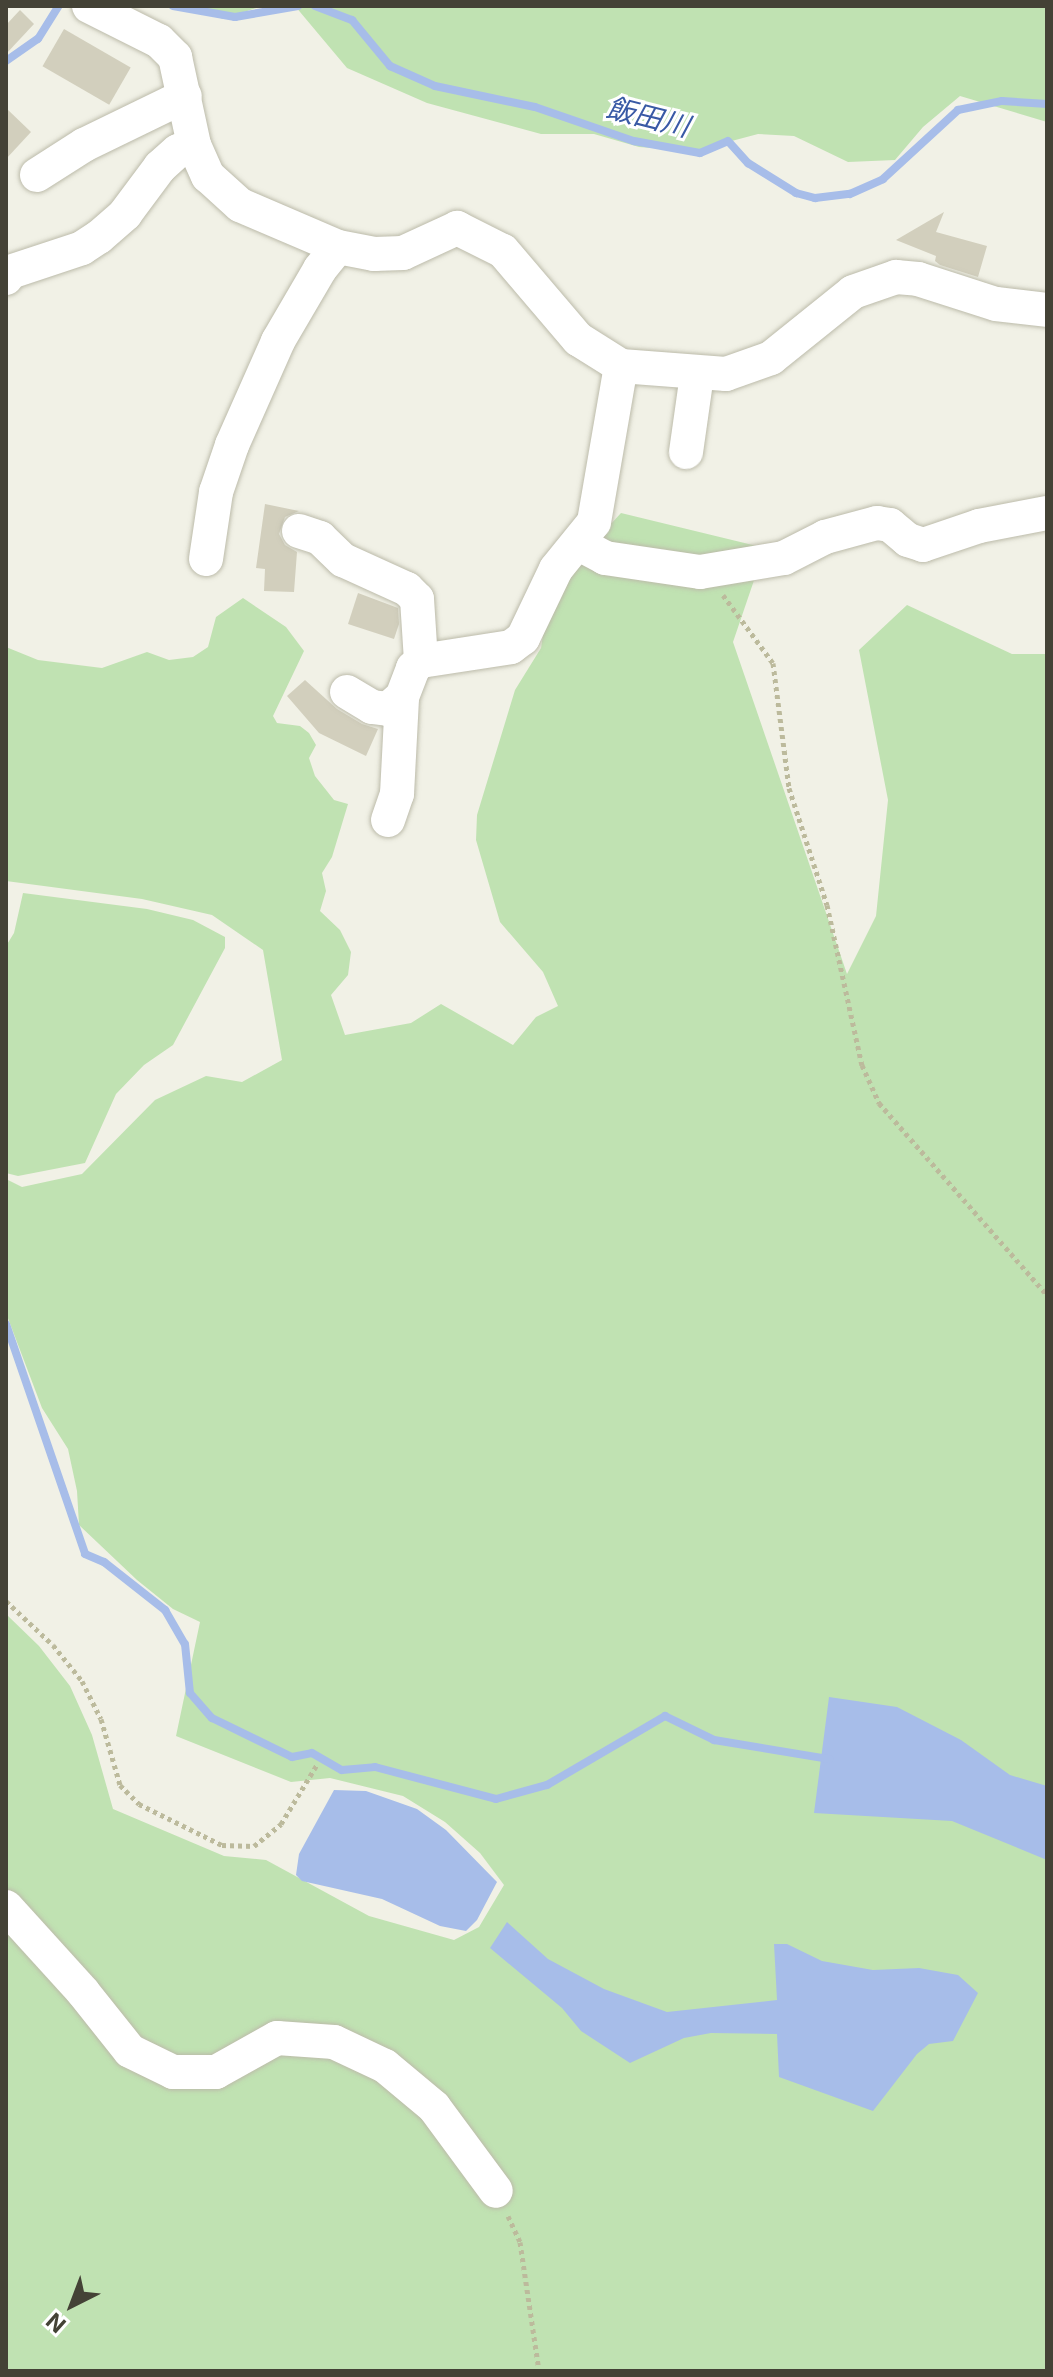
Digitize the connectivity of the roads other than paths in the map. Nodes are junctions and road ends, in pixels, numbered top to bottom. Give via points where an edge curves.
1 (89, 6) edge
2 (185, 96) junction
3 (194, 145) junction
4 (37, 175) dead end
5 (338, 247) junction
6 (6, 278) edge
7 (1047, 310) edge
8 (621, 366) junction
9 (697, 375) junction
10 (686, 452) dead end
11 (1047, 513) edge
12 (299, 531) dead end
13 (579, 544) junction
14 (206, 559) dead end
15 (421, 661) junction
16 (347, 692) dead end
17 (402, 697) junction
18 (388, 820) dead end
19 (6, 1907) edge
20 (496, 2191) road end

1 - 2 street via 159,41 175,57
2 - 3 street
2 - 4 street via 84,145
3 - 5 street via 208,176 240,205
3 - 6 street via 160,167 125,214 99,237
5 - 8 street via 403,253 457,228 503,251 578,339
5 - 14 street via 285,329 232,445 216,492
7 - 9 street via 996,304 896,277 853,292 771,358 726,374
8 - 9 street
8 - 13 street via 594,522
9 - 10 street
11 - 13 street via 979,526 923,545 877,523 825,537 784,558 700,572 605,558
12 - 15 street via 320,538 343,560 407,589 417,599
13 - 15 street via 556,569 523,638 511,647
15 - 17 street
16 - 17 street via 372,707 388,709
17 - 18 street via 397,794
19 - 20 street via 130,2051 173,2072 216,2072 277,2038 334,2042 385,2066 434,2107

